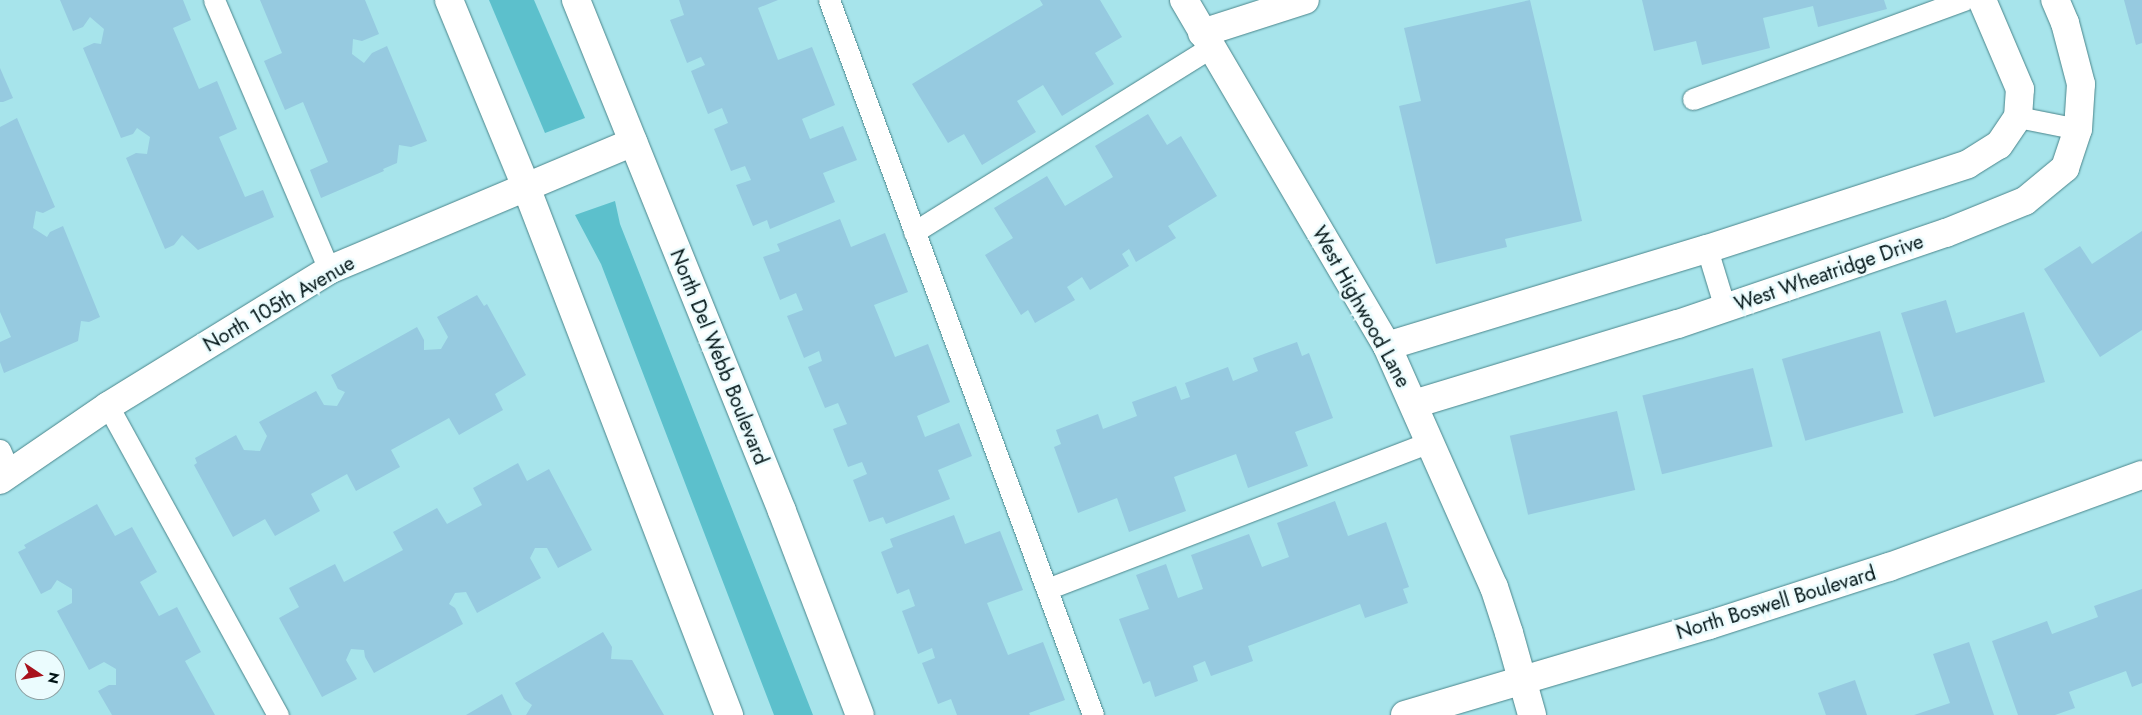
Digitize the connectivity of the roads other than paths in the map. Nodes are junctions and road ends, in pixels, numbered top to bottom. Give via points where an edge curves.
1 (214, 0) edge
2 (449, 0) edge
3 (576, 0) edge
4 (828, 0) edge
5 (1184, 0) edge
6 (1306, 0) edge
7 (1964, 0) edge
8 (1982, 0) edge
9 (2055, 0) edge
10 (1206, 40) junction
11 (1693, 100) dead end
12 (2018, 118) junction
13 (2078, 129) junction
14 (633, 142) junction
15 (526, 187) junction
16 (914, 232) junction
17 (1708, 250) junction
18 (329, 270) junction
19 (1725, 308) junction
20 (1387, 346) junction
21 (1414, 404) junction
22 (108, 406) junction
23 (1430, 442) junction
24 (3, 468) edge
25 (2142, 475) edge
26 (1047, 589) junction
27 (1523, 680) junction
28 (278, 715) edge
29 (729, 715) edge
30 (860, 715) edge
31 (1093, 715) edge
32 (1405, 715) edge
33 (1532, 715) edge

1 - 18 lane
2 - 15 street
3 - 14 street, North Del Webb Boulevard
4 - 16 lane
5 - 10 street, West Highwood Lane
6 - 10 street
7 - 11 lane
8 - 12 street via 2020,89
9 - 13 street, West Wheatridge Drive via 2081,84
10 - 16 lane
10 - 20 street, West Highwood Lane
12 - 13 lane
12 - 17 street via 1999,144 1968,164
13 - 19 street, West Wheatridge Drive via 2064,168 2025,201 1946,233
14 - 15 street, North 105th Avenue
14 - 30 street, North Del Webb Boulevard via 782,511
15 - 18 street, North 105th Avenue
15 - 29 street
16 - 26 lane
17 - 19 lane
17 - 20 street
18 - 22 street, North 105th Avenue
19 - 21 street, West Wheatridge Drive
20 - 21 street, West Highwood Lane
21 - 23 street, West Highwood Lane
22 - 24 street, North 105th Avenue
22 - 28 lane
23 - 26 lane
23 - 27 street, West Highwood Lane via 1494,587
25 - 27 street, North Boswell Boulevard via 1889,567
26 - 31 lane
27 - 32 street, North Boswell Boulevard
27 - 33 street, West Highwood Lane

